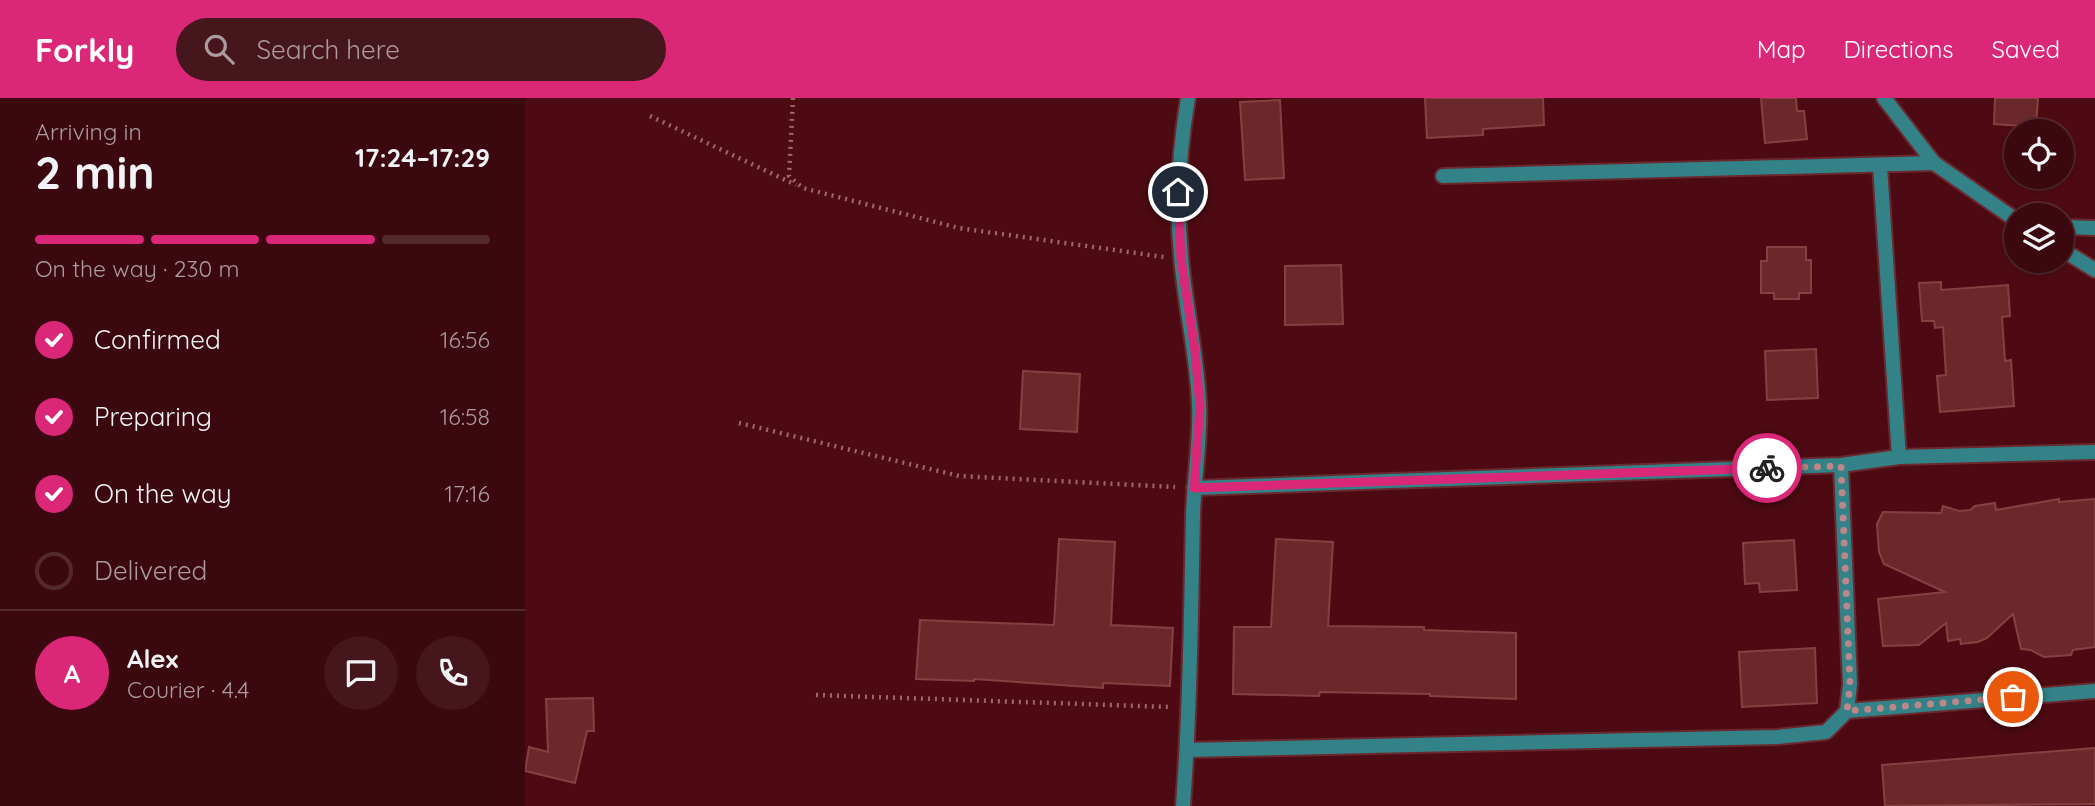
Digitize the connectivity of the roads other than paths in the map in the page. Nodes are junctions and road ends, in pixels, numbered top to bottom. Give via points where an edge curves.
1 (1188, 98) edge
2 (1884, 98) edge
3 (1934, 163) junction
4 (1880, 166) junction
5 (1443, 176) dead end
6 (2004, 212) edge
7 (2074, 227) edge
8 (2095, 228) edge
9 (2074, 257) edge
10 (2095, 270) edge
11 (2095, 452) edge
12 (1899, 457) junction
13 (1841, 466) junction
14 (1194, 488) junction
15 (2095, 691) edge
16 (1847, 711) junction
17 (1187, 750) junction
18 (1183, 806) edge

1 - 14 street via 1179,153 1177,212 1200,406
2 - 3 street
3 - 4 street
3 - 6 street
4 - 5 street
4 - 12 street
7 - 8 street
9 - 10 street
11 - 12 street
12 - 13 street
13 - 14 street
13 - 16 street via 1850,684
14 - 17 street
15 - 16 street
16 - 17 street via 1826,732 1777,737
17 - 18 street

